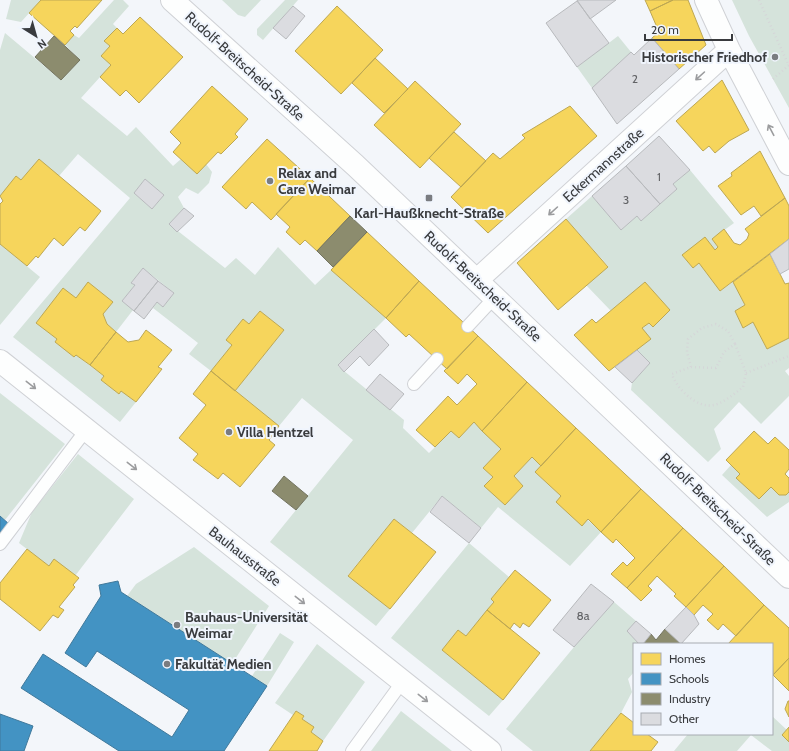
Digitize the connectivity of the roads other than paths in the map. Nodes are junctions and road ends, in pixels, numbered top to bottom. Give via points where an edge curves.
1 (172, 0) edge
2 (706, 0) edge
3 (729, 50) junction
4 (789, 164) edge
5 (477, 280) junction
6 (495, 297) junction
7 (468, 326) dead end
8 (436, 359) dead end
9 (0, 361) edge
10 (414, 384) dead end
11 (86, 430) junction
12 (0, 544) edge
13 (789, 577) edge
14 (402, 681) junction
15 (352, 751) edge
16 (490, 751) edge

1 - 5 street, Rudolf-Breitscheid-Straße via 355,165
2 - 3 street
4 -> 3 street
3 -> 5 street, Eckermannstraße
5 - 6 street, Rudolf-Breitscheid-Straße
6 - 7 lane
6 - 13 street, Rudolf-Breitscheid-Straße
8 - 10 lane
9 -> 11 street, Bauhausstraße
11 - 12 lane
11 -> 14 street, Bauhausstraße
14 - 15 lane
14 -> 16 street, Bauhausstraße

